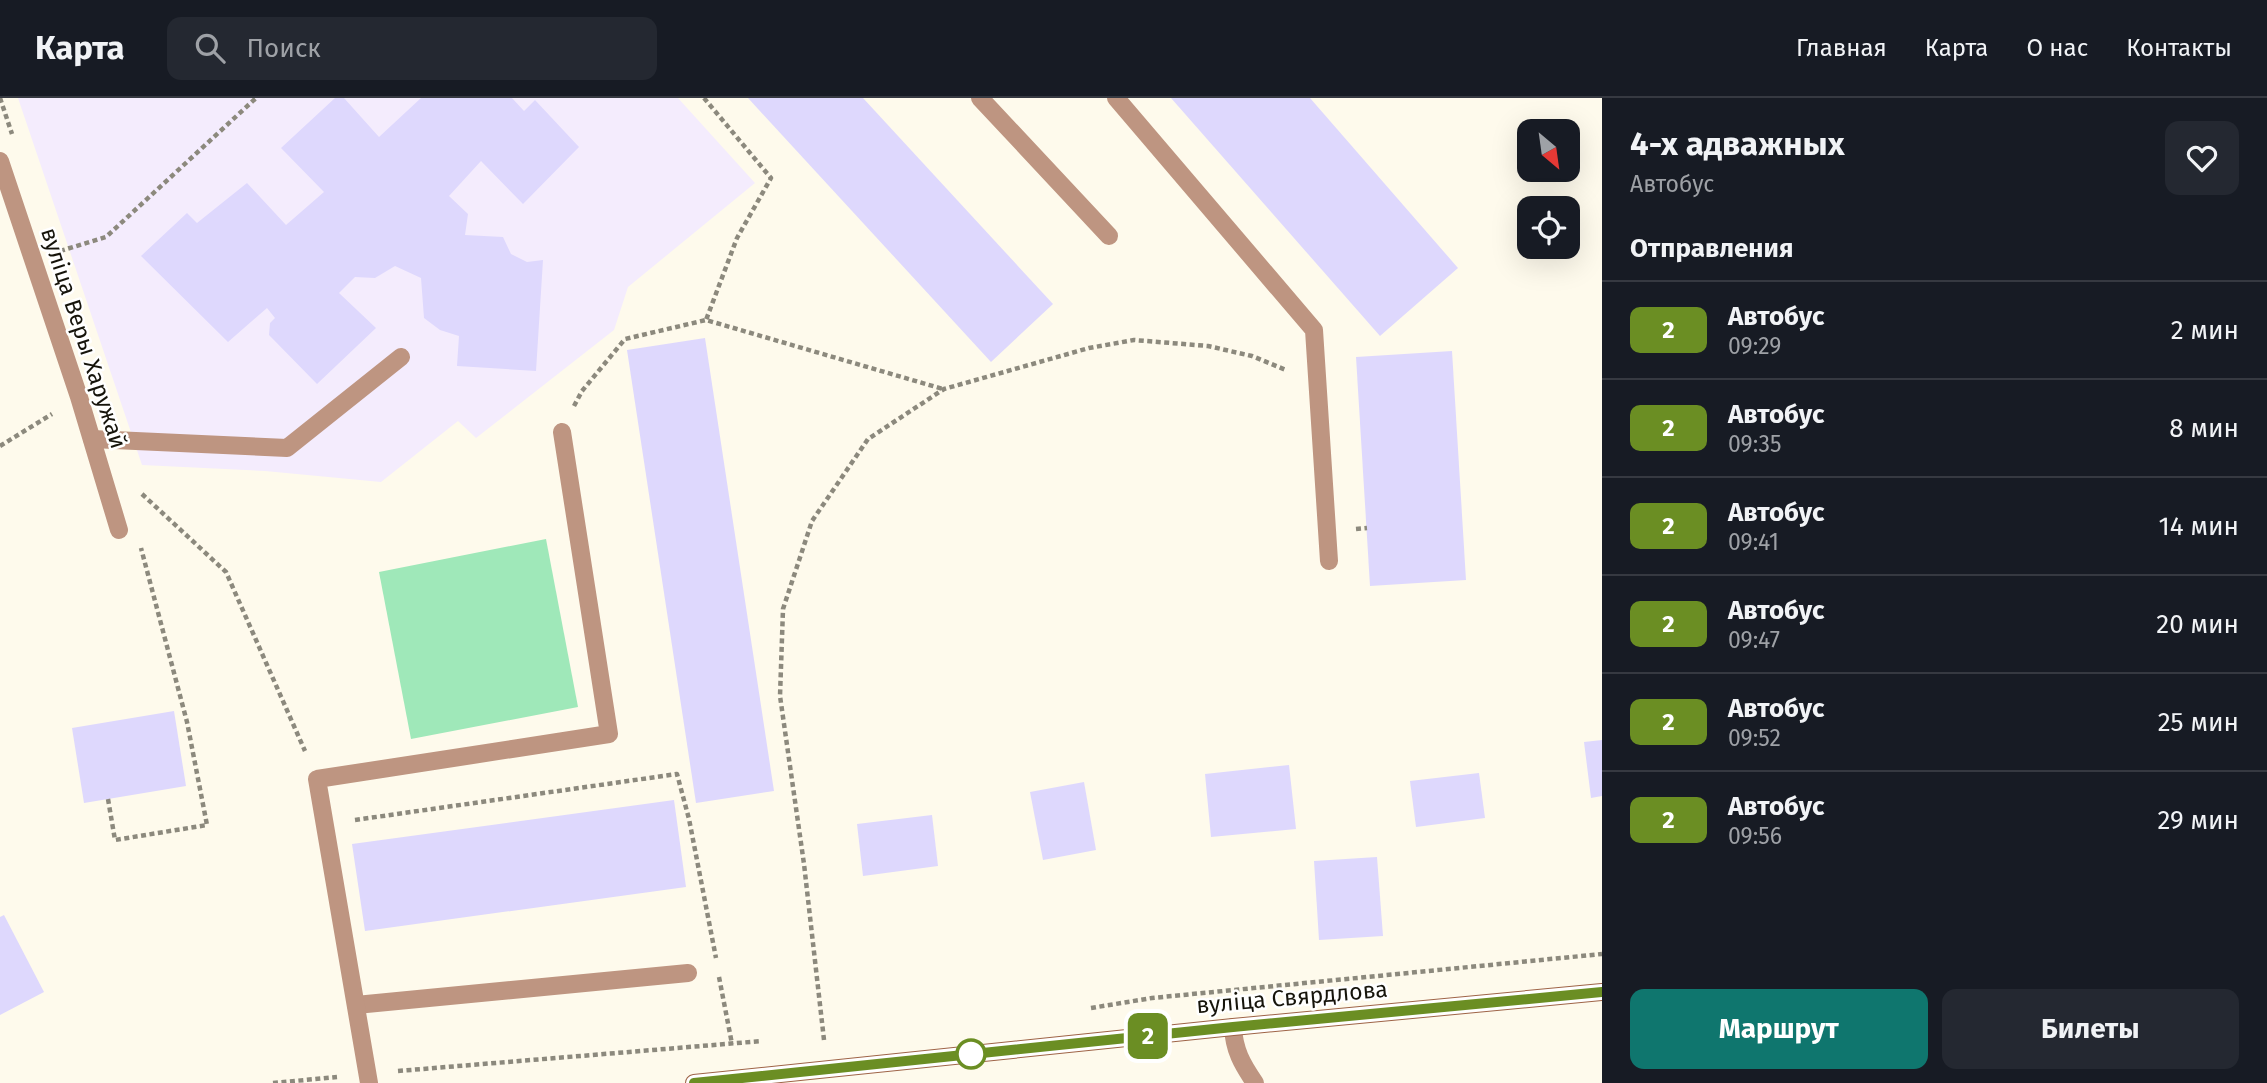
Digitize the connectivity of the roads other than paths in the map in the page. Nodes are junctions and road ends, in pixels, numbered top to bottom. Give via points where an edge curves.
1 (980, 98) edge
2 (1116, 98) edge
3 (0, 161) edge
4 (1109, 236) dead end
5 (401, 357) dead end
6 (562, 432) road end
7 (92, 439) junction
8 (119, 530) dead end
9 (1329, 561) dead end
10 (688, 973) dead end
11 (1602, 992) edge
12 (356, 1005) junction
13 (1233, 1027) junction
14 (368, 1078) edge
15 (694, 1083) edge
16 (1255, 1083) edge

1 - 4 street
2 - 9 street via 1314,330
3 - 7 street, вуліца Веры Харужай
5 - 7 street via 287,447
6 - 12 street via 609,734 317,779
7 - 8 street, вуліца Веры Харужай
10 - 12 street
11 - 13 street, вуліца Свярдлова
12 - 14 street
13 - 15 street, вуліца Свярдлова
13 - 16 street via 1241,1062

